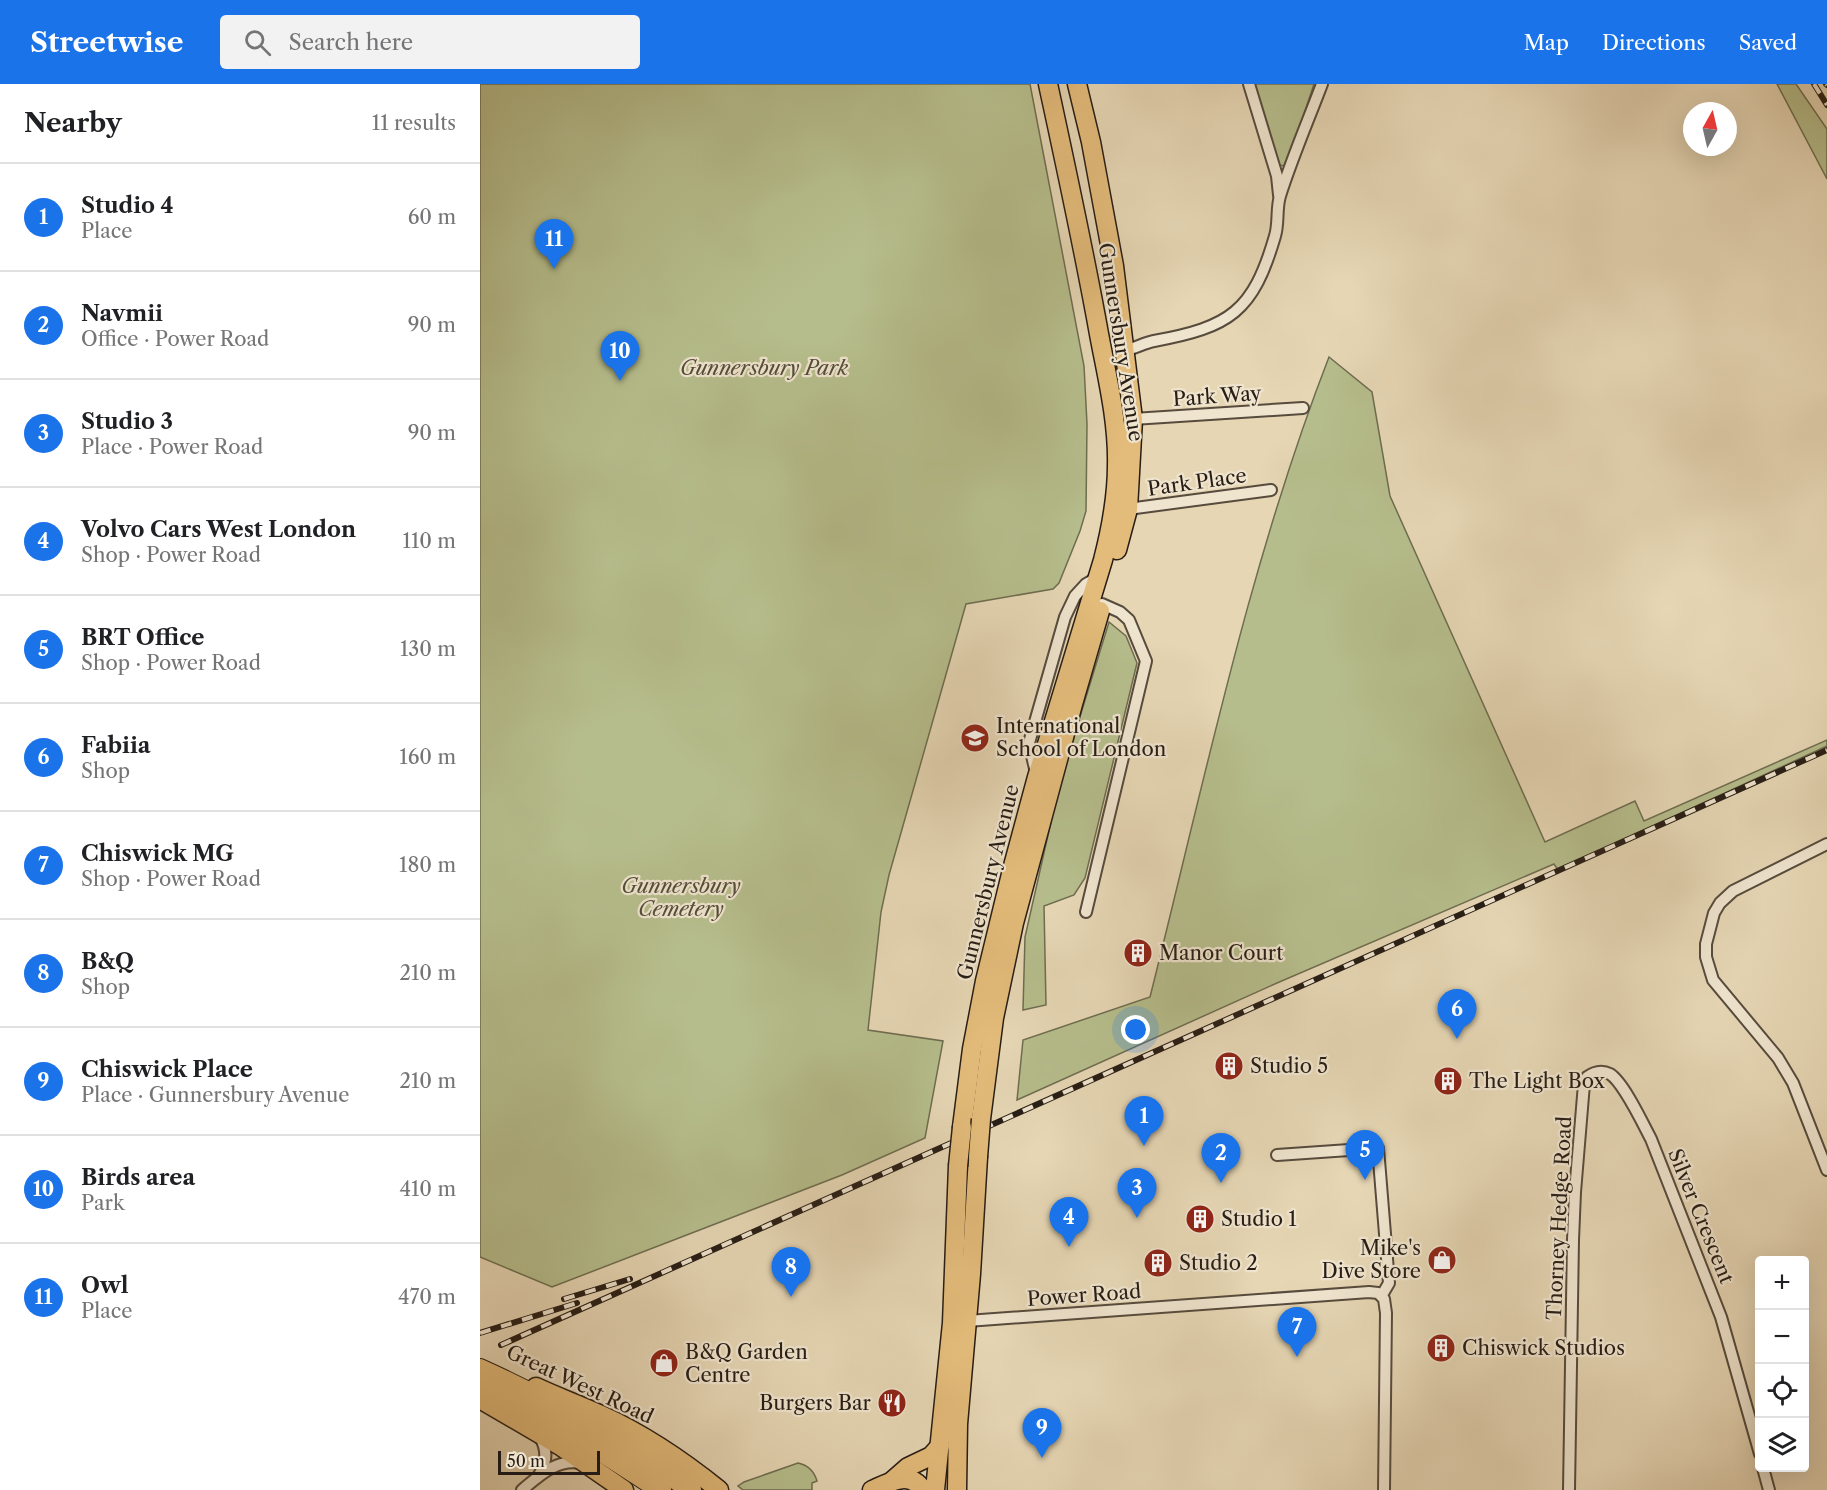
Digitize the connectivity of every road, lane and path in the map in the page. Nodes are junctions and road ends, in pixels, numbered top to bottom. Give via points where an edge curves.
1 (1048, 84) edge
2 (1077, 84) edge
3 (1249, 84) edge
4 (1322, 84) edge
5 (1279, 198) junction
6 (1124, 350) junction
7 (1303, 408) dead end
8 (1133, 419) junction
9 (1271, 490) dead end
10 (1128, 509) junction
11 (1102, 604) junction
12 (1827, 844) edge
13 (1086, 912) dead end
14 (1583, 1092) joint
15 (1277, 1155) dead end
16 (1827, 1170) edge
17 (1382, 1295) junction
18 (967, 1321) junction
19 (480, 1361) edge
20 (480, 1369) edge
21 (483, 1397) edge
22 (532, 1429) junction
23 (1755, 1436) edge
24 (939, 1446) junction
25 (591, 1467) junction
26 (1764, 1472) edge
27 (537, 1477) junction
28 (892, 1481) junction
29 (522, 1490) edge
30 (624, 1490) edge
31 (661, 1490) edge
32 (691, 1490) edge
33 (719, 1490) edge
34 (872, 1490) edge
35 (923, 1490) edge
36 (935, 1490) edge
37 (957, 1490) edge
38 (1384, 1490) edge
39 (1569, 1490) edge
40 (1769, 1490) edge

1 - 24 highway, Gunnersbury Avenue, bridge via 1087,265 1115,424 1118,466 1110,530 1037,777 985,981 972,1049 958,1166 952,1323
2 - 6 highway, Gunnersbury Avenue via 1114,267
3 - 5 street via 1277,176
4 - 5 street
5 - 6 street via 1276,233 1267,260 1252,294 1238,310 1212,327
6 - 8 highway, Gunnersbury Avenue
7 - 8 street, Park Way
8 - 10 highway, Gunnersbury Avenue
9 - 10 street, Park Place
10 - 11 highway, Gunnersbury Avenue
11 - 13 street via 1129,620 1146,661
11 - 18 highway, Gunnersbury Avenue, bridge via 1014,923 994,1018 981,1119
12 - 16 street via 1733,891 1720,903 1714,913 1706,957 1713,980 1786,1070
14 - 23 street, Silver Crescent via 1593,1073 1612,1076 1651,1139 1721,1317
14 - 39 street, Thorney Hedge Road via 1573,1240
15 - 17 street via 1378,1148 1389,1283
17 - 18 street, Power Road via 1369,1292
17 - 38 street via 1386,1328
18 - 37 highway, Gunnersbury Avenue
19 - 33 highway, Great West Road via 619,1424
20 - 32 highway via 614,1437
21 - 22 highway
21 - 31 highway via 573,1433
22 - 25 highway
22 - 27 street via 545,1447 545,1462
24 - 28 highway via 932,1456
24 - 36 highway, Gunnersbury Avenue
25 - 27 street via 579,1462 561,1463
25 - 30 highway
26 - 40 street
27 - 29 street
28 - 34 highway
28 - 35 highway via 910,1478

